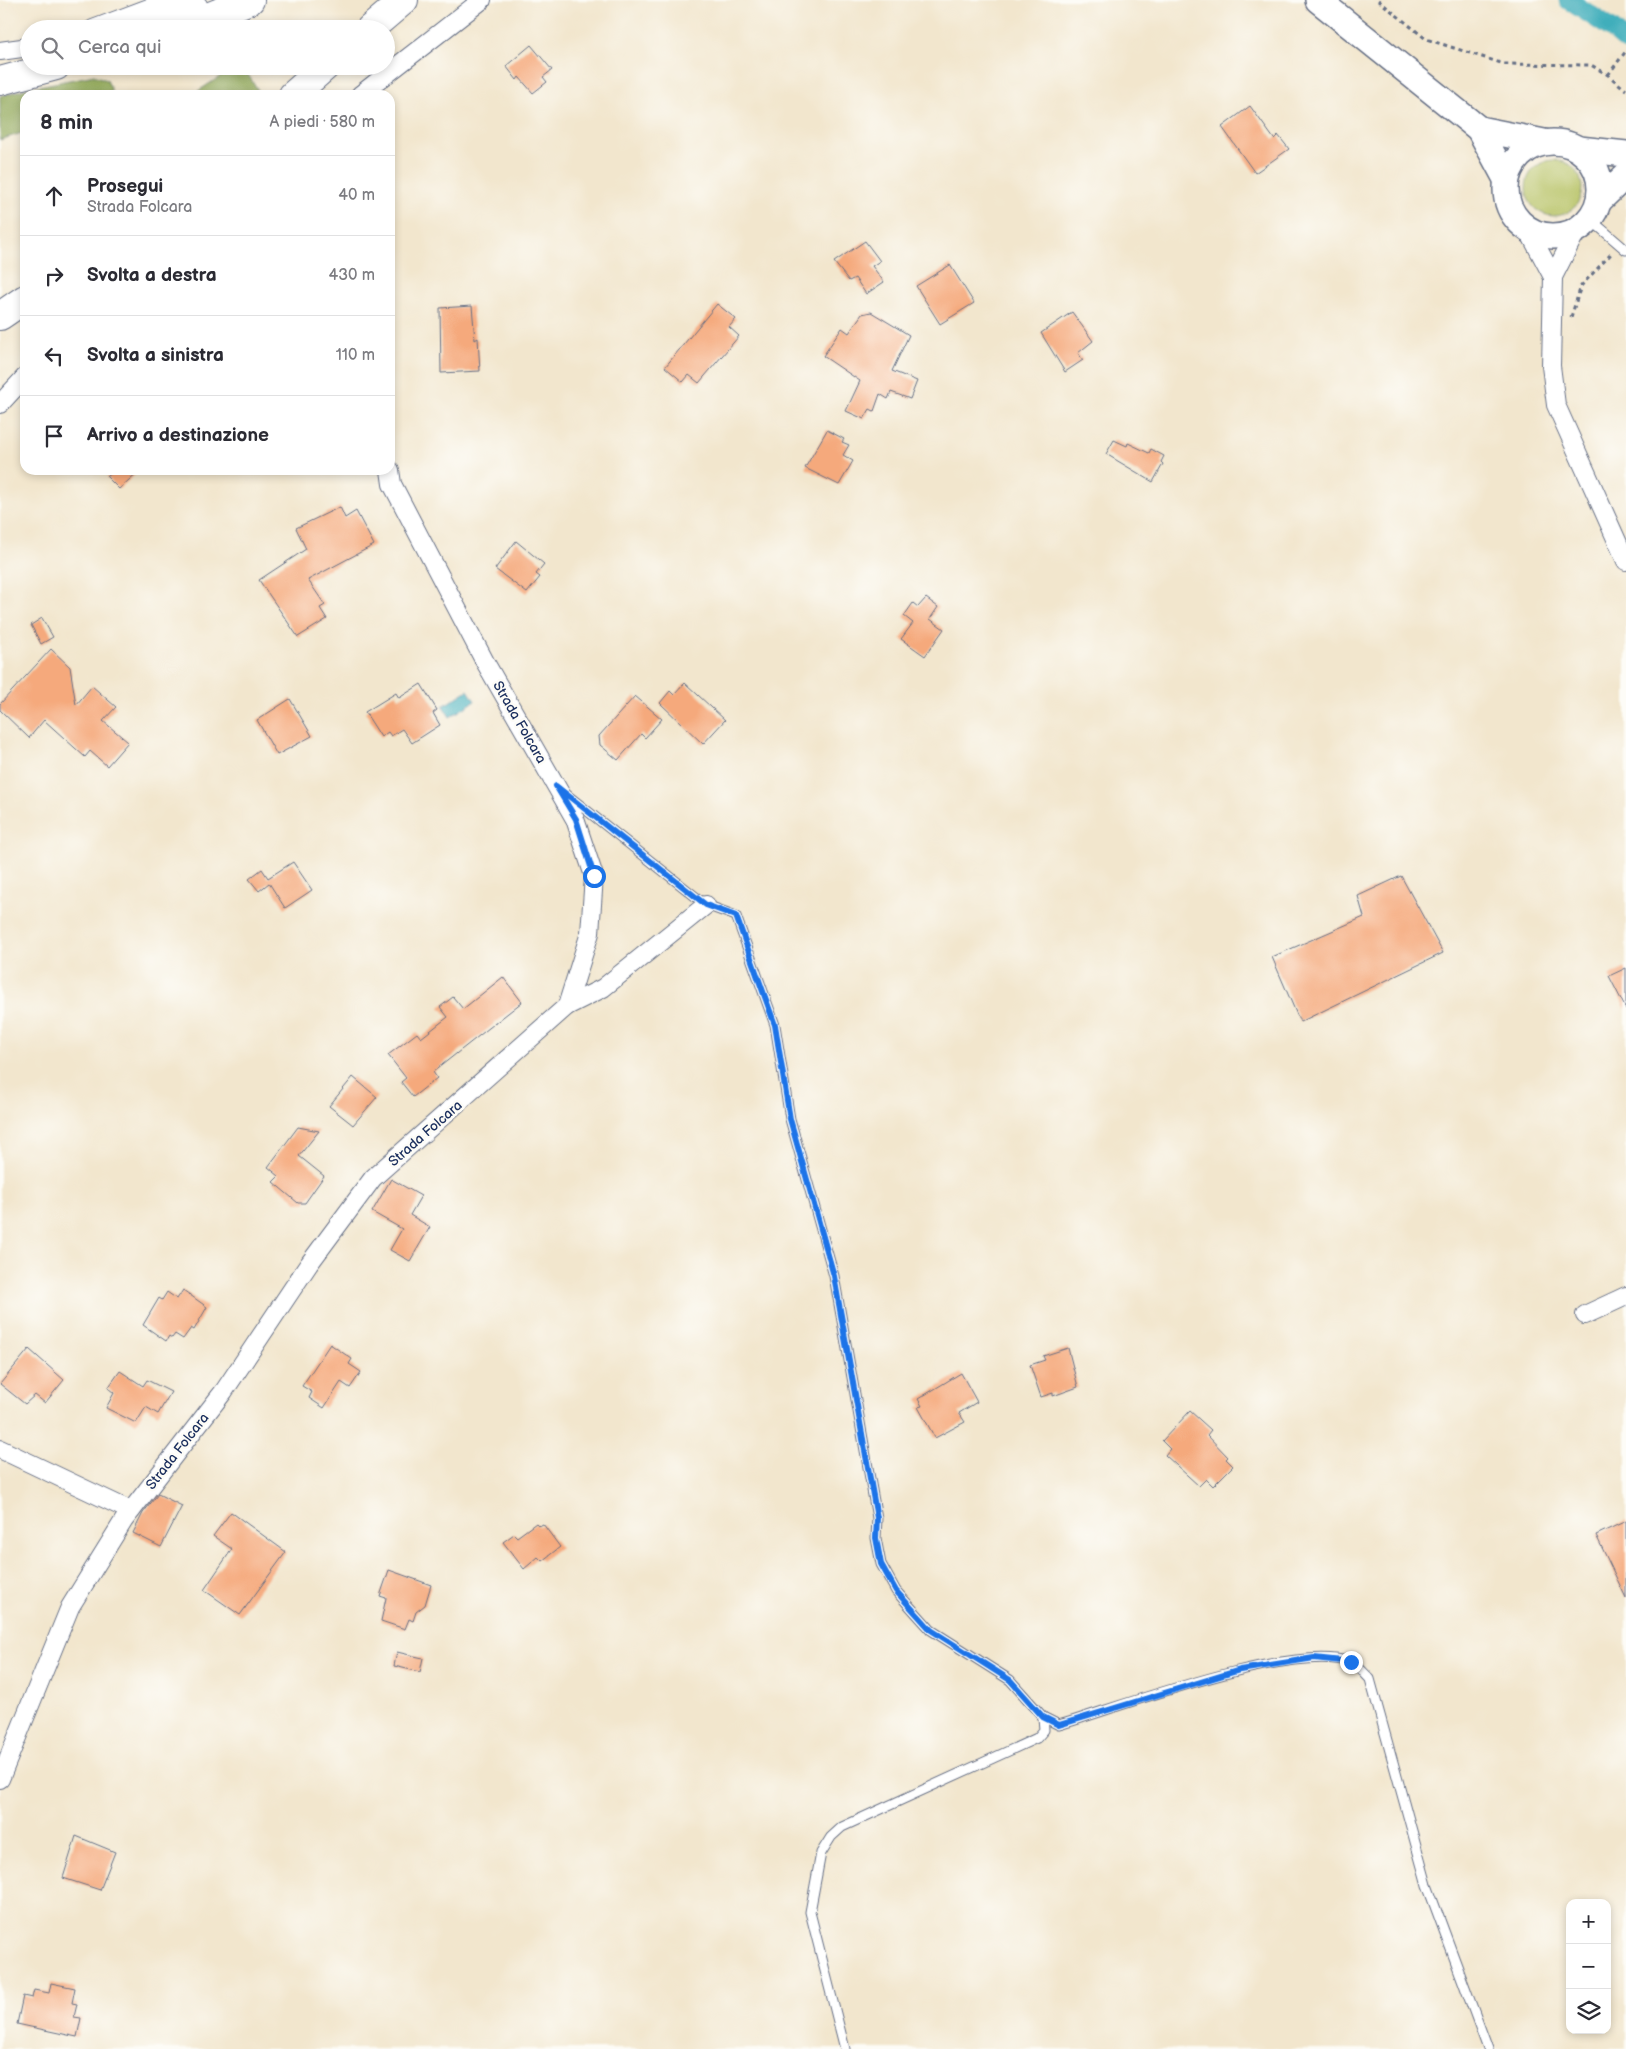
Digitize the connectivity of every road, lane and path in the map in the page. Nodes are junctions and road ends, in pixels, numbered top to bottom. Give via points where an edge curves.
1 (170, 0) edge
2 (214, 0) edge
3 (250, 0) edge
4 (404, 0) edge
5 (482, 0) edge
6 (1318, 0) edge
7 (1378, 0) edge
8 (117, 20) edge
9 (166, 20) edge
10 (200, 20) edge
11 (381, 20) edge
12 (20, 49) edge
13 (0, 50) edge
14 (1626, 51) edge
15 (395, 68) edge
16 (1608, 74) junction
17 (22, 75) edge
18 (316, 75) edge
19 (386, 75) edge
20 (0, 81) edge
21 (299, 90) edge
22 (366, 90) edge
23 (1626, 90) edge
24 (1479, 129) junction
25 (1544, 142) junction
26 (1579, 149) junction
27 (1626, 154) edge
28 (1626, 174) edge
29 (1506, 179) junction
30 (1589, 217) junction
31 (1527, 228) junction
32 (1626, 250) edge
33 (1614, 251) dead end
34 (1553, 277) junction
35 (20, 302) edge
36 (0, 316) edge
37 (1570, 319) dead end
38 (20, 382) edge
39 (0, 404) edge
40 (391, 475) edge
41 (1626, 561) edge
42 (556, 786) junction
43 (706, 905) junction
44 (566, 1006) junction
45 (1626, 1296) edge
46 (1586, 1315) dead end
47 (0, 1449) edge
48 (131, 1511) junction
49 (1043, 1717) junction
50 (0, 1779) edge
51 (845, 2049) edge
52 (1488, 2049) edge

1 - 8 street
2 - 9 highway
3 - 10 highway
4 - 11 highway
5 - 15 street
6 - 24 street
7 - 16 path via 1426,39 1496,62 1591,65
12 - 13 street
14 - 16 path
16 - 23 path
17 - 20 highway
18 - 21 highway
19 - 22 street
24 - 25 street
24 - 29 street
25 - 26 street via 1562,142
25 - 29 street via 1519,155
26 - 27 street
26 - 30 street via 1598,172 1601,186
28 - 30 street
29 - 31 street via 1509,207
30 - 31 street via 1553,236
30 - 32 lane
30 - 34 street
31 - 34 street
33 - 37 path via 1581,286
34 - 41 street via 1551,366 1556,405
35 - 36 highway
38 - 39 street
40 - 42 street, Strada Folcara via 392,484 485,662
42 - 43 lane
42 - 44 street, Strada Folcara via 576,819 594,876 590,933
43 - 44 street via 603,988
43 - 49 lane via 736,916 775,1025 790,1119 834,1276 877,1518 876,1538 881,1564 896,1591 931,1630 1010,1680
44 - 48 street, Strada Folcara via 373,1178 309,1264 224,1391
45 - 46 street
47 - 48 street
48 - 50 street, Strada Folcara via 70,1607
49 - 51 lane via 1044,1730 1037,1738 842,1827 821,1853 810,1912
49 - 52 lane via 1059,1725 1240,1670 1314,1658 1351,1662 1370,1680 1427,1885

